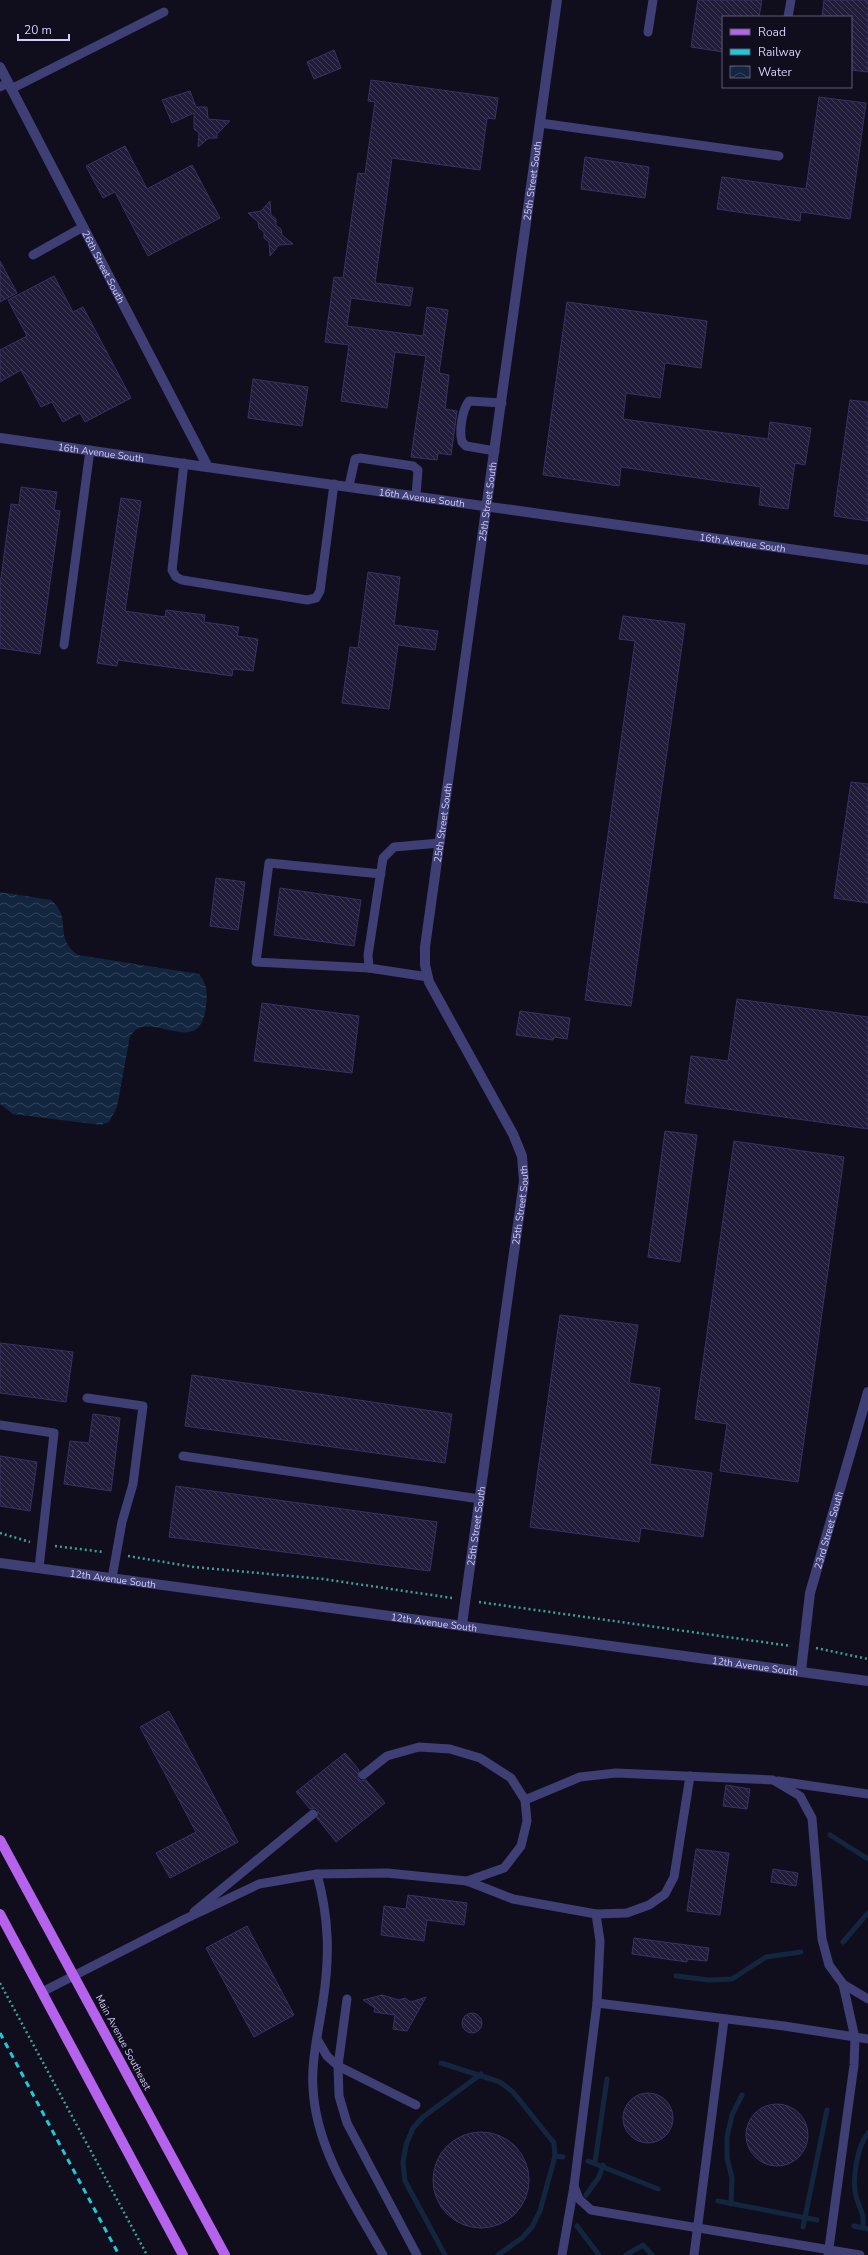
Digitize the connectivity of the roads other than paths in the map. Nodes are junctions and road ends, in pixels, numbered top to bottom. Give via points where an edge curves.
1 (557, 0) edge
2 (653, 0) edge
3 (791, 0) edge
4 (164, 12) dead end
5 (788, 16) edge
6 (648, 32) dead end
7 (0, 67) edge
8 (6, 86) edge
9 (540, 123) junction
10 (779, 156) dead end
11 (83, 227) junction
12 (33, 255) dead end
13 (502, 403) junction
14 (0, 438) edge
15 (90, 450) junction
16 (495, 451) junction
17 (184, 463) junction
18 (208, 467) junction
19 (334, 484) junction
20 (349, 486) junction
21 (416, 495) junction
22 (487, 505) junction
23 (868, 560) edge
24 (64, 645) dead end
25 (440, 843) junction
26 (381, 874) junction
27 (369, 968) junction
28 (428, 977) junction
29 (868, 1392) edge
30 (87, 1398) dead end
31 (0, 1425) edge
32 (183, 1456) dead end
33 (480, 1499) junction
34 (0, 1563) edge
35 (39, 1568) junction
36 (112, 1578) junction
37 (462, 1624) junction
38 (801, 1671) junction
39 (868, 1681) edge
40 (363, 1775) dead end
41 (690, 1776) junction
42 (773, 1780) junction
43 (868, 1794) edge
44 (525, 1800) junction
45 (313, 1814) dead end
46 (0, 1840) edge
47 (317, 1874) junction
48 (467, 1881) junction
49 (0, 1914) edge
50 (596, 1914) junction
51 (185, 1919) junction
52 (75, 1976) junction
53 (843, 1984) junction
54 (42, 1992) junction
55 (348, 1999) dead end
56 (868, 1999) edge
57 (597, 2003) junction
58 (724, 2020) junction
59 (855, 2038) junction
60 (868, 2039) edge
61 (317, 2040) junction
62 (338, 2066) junction
63 (416, 2105) dead end
64 (574, 2186) junction
65 (698, 2230) junction
66 (828, 2253) edge
67 (183, 2255) edge
68 (225, 2255) edge
69 (383, 2255) edge
70 (417, 2255) edge
71 (562, 2255) edge
72 (694, 2255) edge
73 (860, 2255) edge

1 - 9 street, 25th Street South
2 - 6 lane
3 - 5 lane
4 - 8 lane
7 - 8 street, 26th Street South
8 - 11 street, 26th Street South
9 - 10 lane
9 - 13 street, 25th Street South
11 - 12 lane
11 - 18 street, 26th Street South
13 - 16 street, 25th Street South
13 - 16 lane via 469,401 465,406 460,436 466,446
14 - 15 street, 16th Avenue South
15 - 17 street, 16th Avenue South
15 - 24 lane
16 - 22 street, 25th Street South
17 - 18 street, 16th Avenue South
17 - 19 lane via 172,570 176,577 307,600 316,598 320,591
18 - 19 street, 16th Avenue South
19 - 20 street, 16th Avenue South
20 - 21 street, 16th Avenue South
20 - 21 lane via 352,464 355,459 360,458 413,466 419,474
21 - 22 street, 16th Avenue South
22 - 23 street, 16th Avenue South
22 - 25 street, 25th Street South
25 - 26 lane via 394,848 383,858
25 - 28 street, 25th Street South via 425,947
26 - 27 lane via 368,955
26 - 27 lane via 270,863 256,962
27 - 28 lane
28 - 33 street, 25th Street South via 522,1156 524,1181
29 - 38 street, 23rd Street South via 810,1593
30 - 36 lane via 143,1406 133,1484 115,1554
31 - 35 lane via 54,1433
32 - 33 lane
33 - 37 street, 25th Street South
34 - 35 street, 12th Avenue South
35 - 36 street, 12th Avenue South
36 - 37 street, 12th Avenue South
37 - 38 street, 12th Avenue South
38 - 39 street, 12th Avenue South
40 - 44 lane via 387,1756 419,1747 450,1749 480,1758 511,1778
41 - 42 lane
41 - 44 lane via 616,1773 580,1777
41 - 50 lane via 674,1877 665,1894 649,1905 627,1913
42 - 43 lane
42 - 53 lane via 800,1796 812,1818 822,1939 829,1965
44 - 48 lane via 527,1822 521,1846 504,1868
45 - 51 lane
46 - 52 main road, Main Avenue Southeast
47 - 48 lane via 387,1873
47 - 51 lane via 259,1884
47 - 61 lane via 326,1904 328,1936
48 - 50 lane via 513,1899
49 - 54 main road
50 - 57 lane via 600,1941
51 - 52 lane
52 - 54 lane
52 - 68 main road, Main Avenue Southeast
53 - 56 lane
53 - 59 lane
54 - 67 main road
55 - 62 lane
57 - 58 lane
57 - 64 lane
58 - 59 lane
58 - 65 lane
59 - 60 lane
59 - 66 lane via 854,2065
61 - 62 lane via 327,2056
61 - 69 lane via 313,2087 316,2117 326,2148 341,2179
62 - 63 lane
62 - 70 lane via 339,2096 347,2123
64 - 65 lane via 579,2199 591,2210
64 - 71 lane
65 - 66 lane
65 - 72 lane
66 - 73 lane

